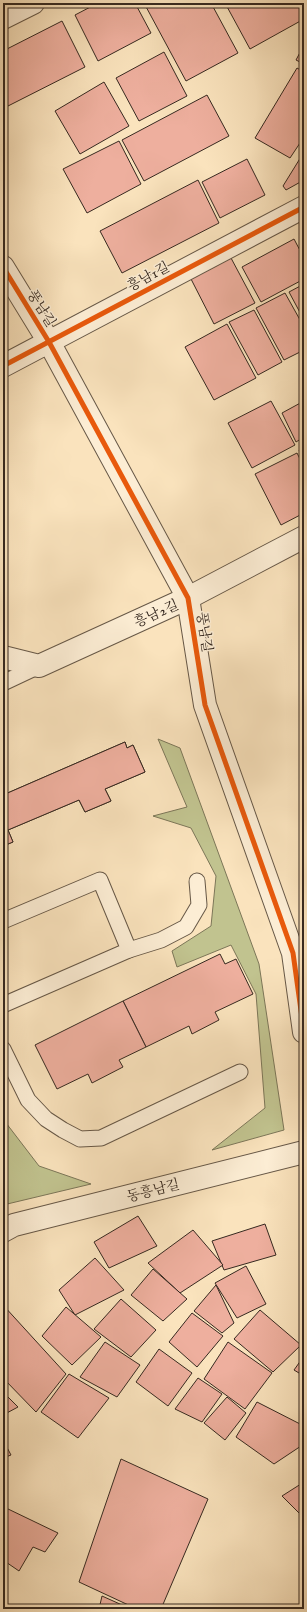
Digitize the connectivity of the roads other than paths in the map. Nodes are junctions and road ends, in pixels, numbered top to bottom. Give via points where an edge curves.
1 (33, 3) edge
2 (3, 18) edge
3 (304, 207) edge
4 (3, 267) edge
5 (49, 342) junction
6 (3, 366) edge
7 (304, 537) edge
8 (188, 598) junction
9 (3, 657) edge
10 (39, 666) junction
11 (3, 682) edge
12 (196, 881) dead end
13 (3, 922) edge
14 (130, 950) junction
15 (298, 950) edge
16 (3, 1005) edge
17 (304, 1032) edge
18 (3, 1049) edge
19 (240, 1072) dead end
20 (304, 1152) edge
21 (3, 1231) edge

1 - 2 street
3 - 5 street, 흥남1길
4 - 5 street, 풍남길
5 - 6 street, 흥남1길
5 - 8 street, 풍남길
7 - 8 street, 흥남2길
8 - 10 street, 흥남2길
8 - 15 street, 풍남길 via 204,705
9 - 10 street
10 - 11 lane
12 - 14 lane via 199,905 186,927 160,940
13 - 14 lane via 100,880
14 - 16 lane
15 - 17 street, 풍남길
18 - 19 lane via 28,1100 46,1118 80,1139 101,1138
20 - 21 street, 동흥남길 via 14,1225

